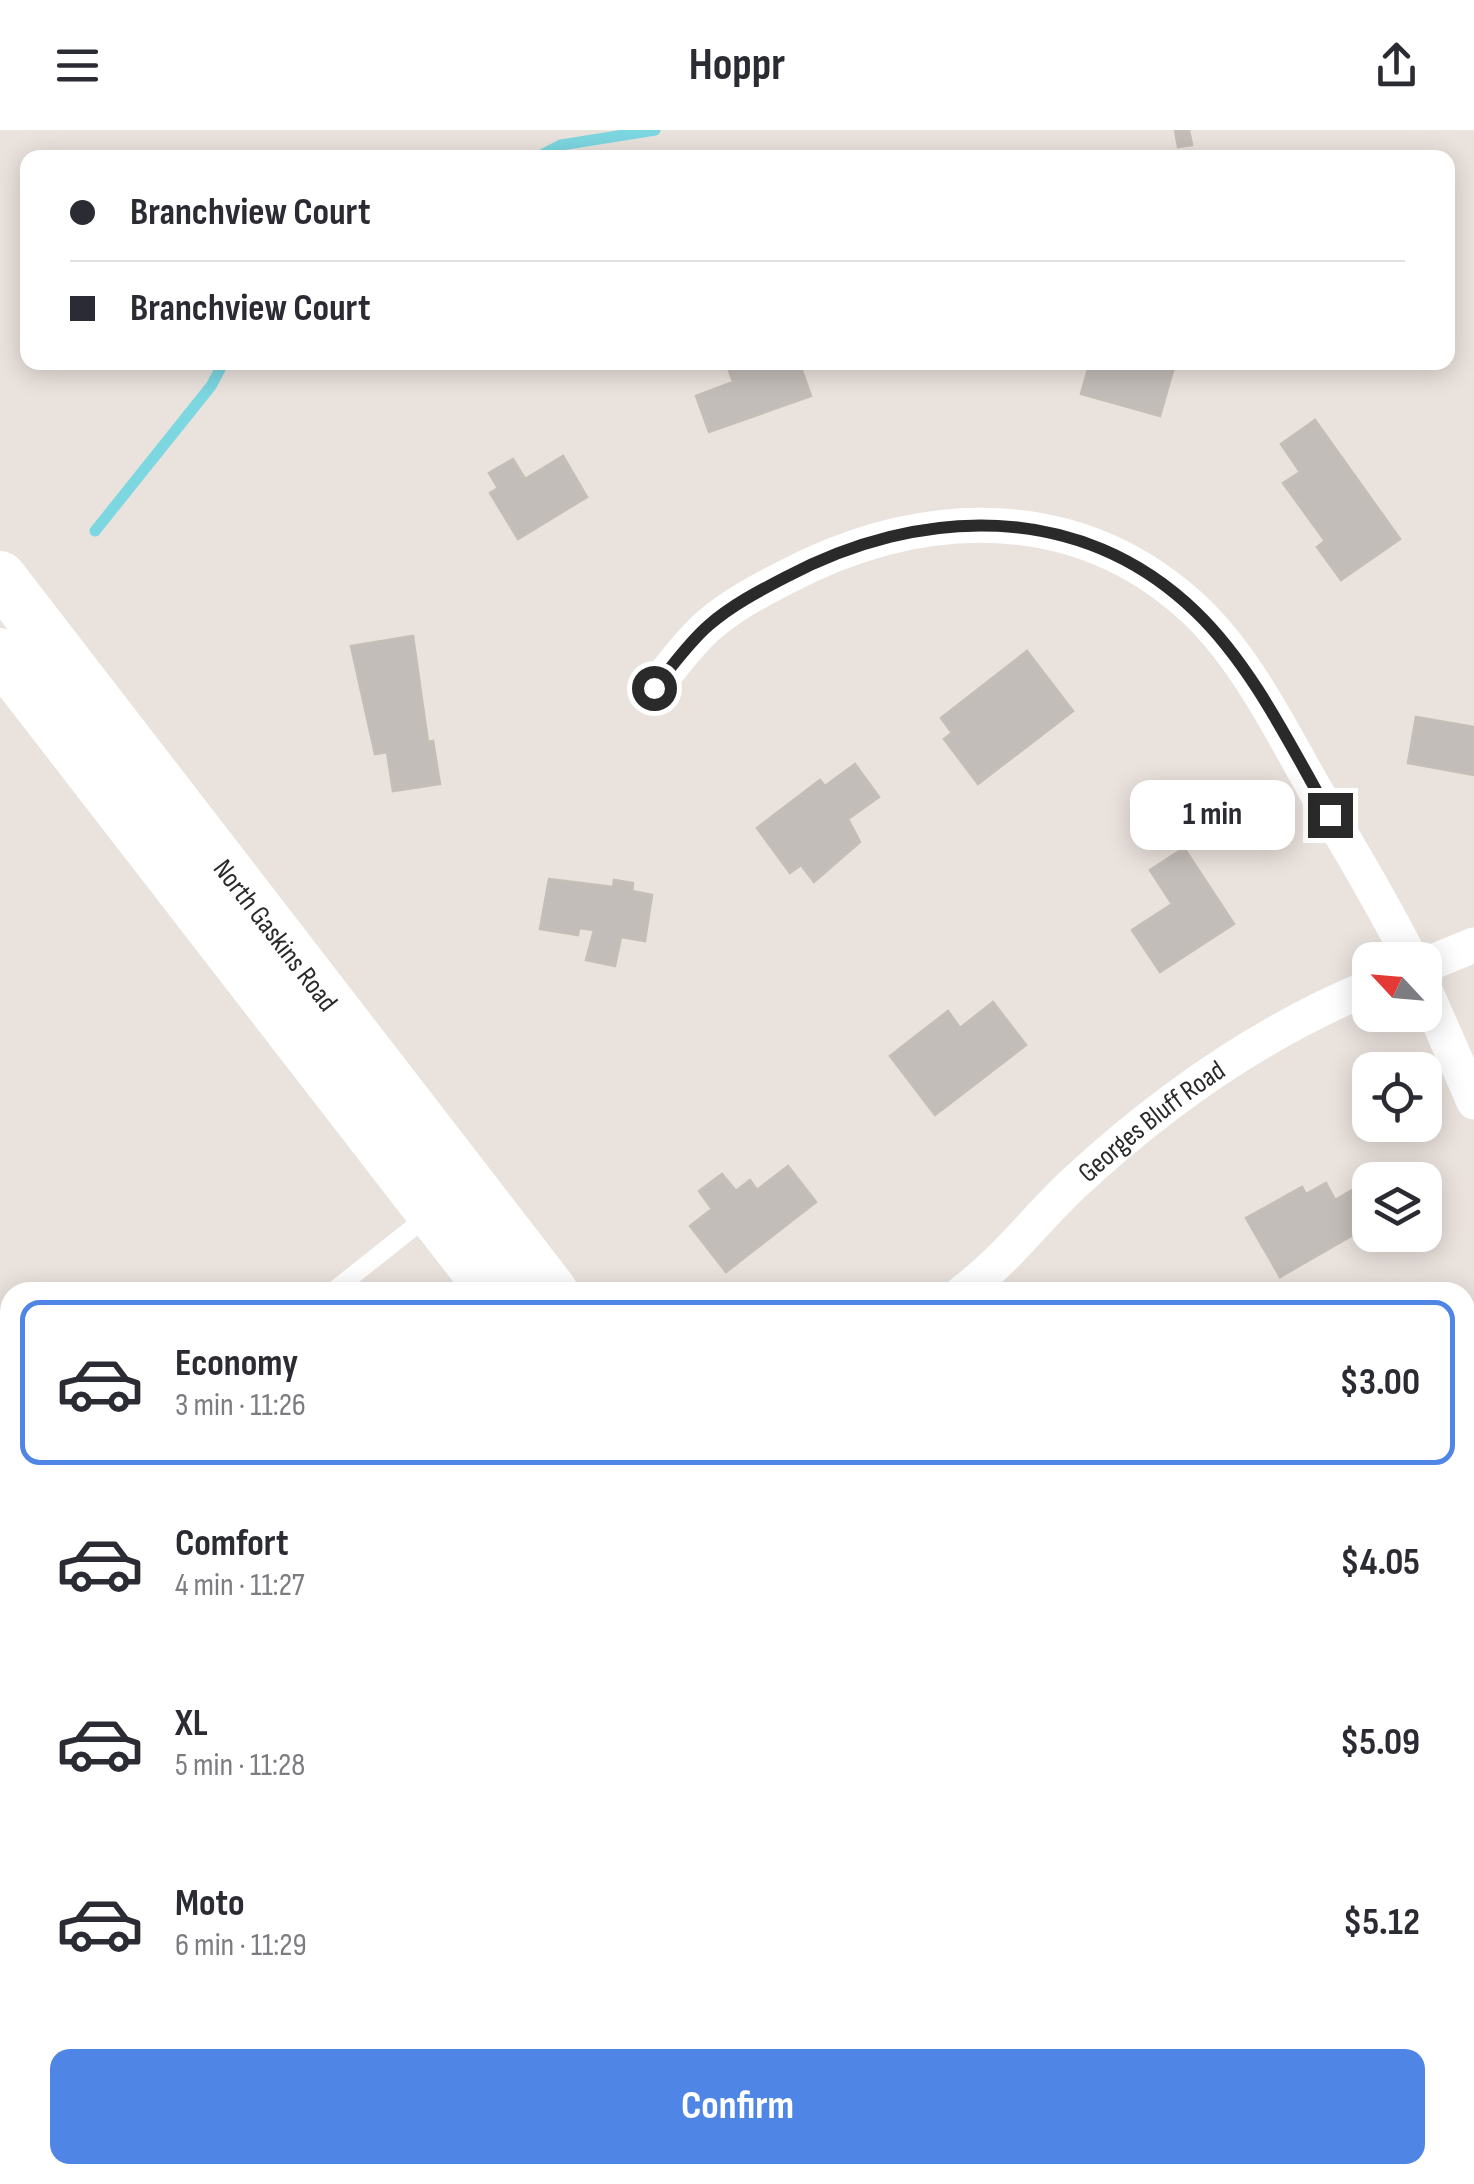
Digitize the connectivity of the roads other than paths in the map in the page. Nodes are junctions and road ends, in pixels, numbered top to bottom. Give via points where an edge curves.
1 (0, 577) edge
2 (0, 654) edge
3 (654, 688) dead end
4 (1402, 942) edge
5 (1474, 945) edge
6 (1442, 958) edge
7 (1352, 995) edge
8 (1442, 1029) edge
9 (1474, 1102) edge
10 (432, 1213) junction
11 (345, 1282) edge
12 (486, 1282) edge
13 (544, 1282) edge
14 (976, 1282) edge

1 - 13 main road, North Gaskins Road
2 - 10 main road, North Gaskins Road
3 - 4 street via 698,636 750,596 829,554 898,531 985,523 1060,536 1159,583 1224,645 1272,714
5 - 6 street
7 - 14 street, Georges Bluff Road via 1281,1029 1183,1093 1082,1176
8 - 9 street
10 - 11 lane
10 - 12 main road, North Gaskins Road

